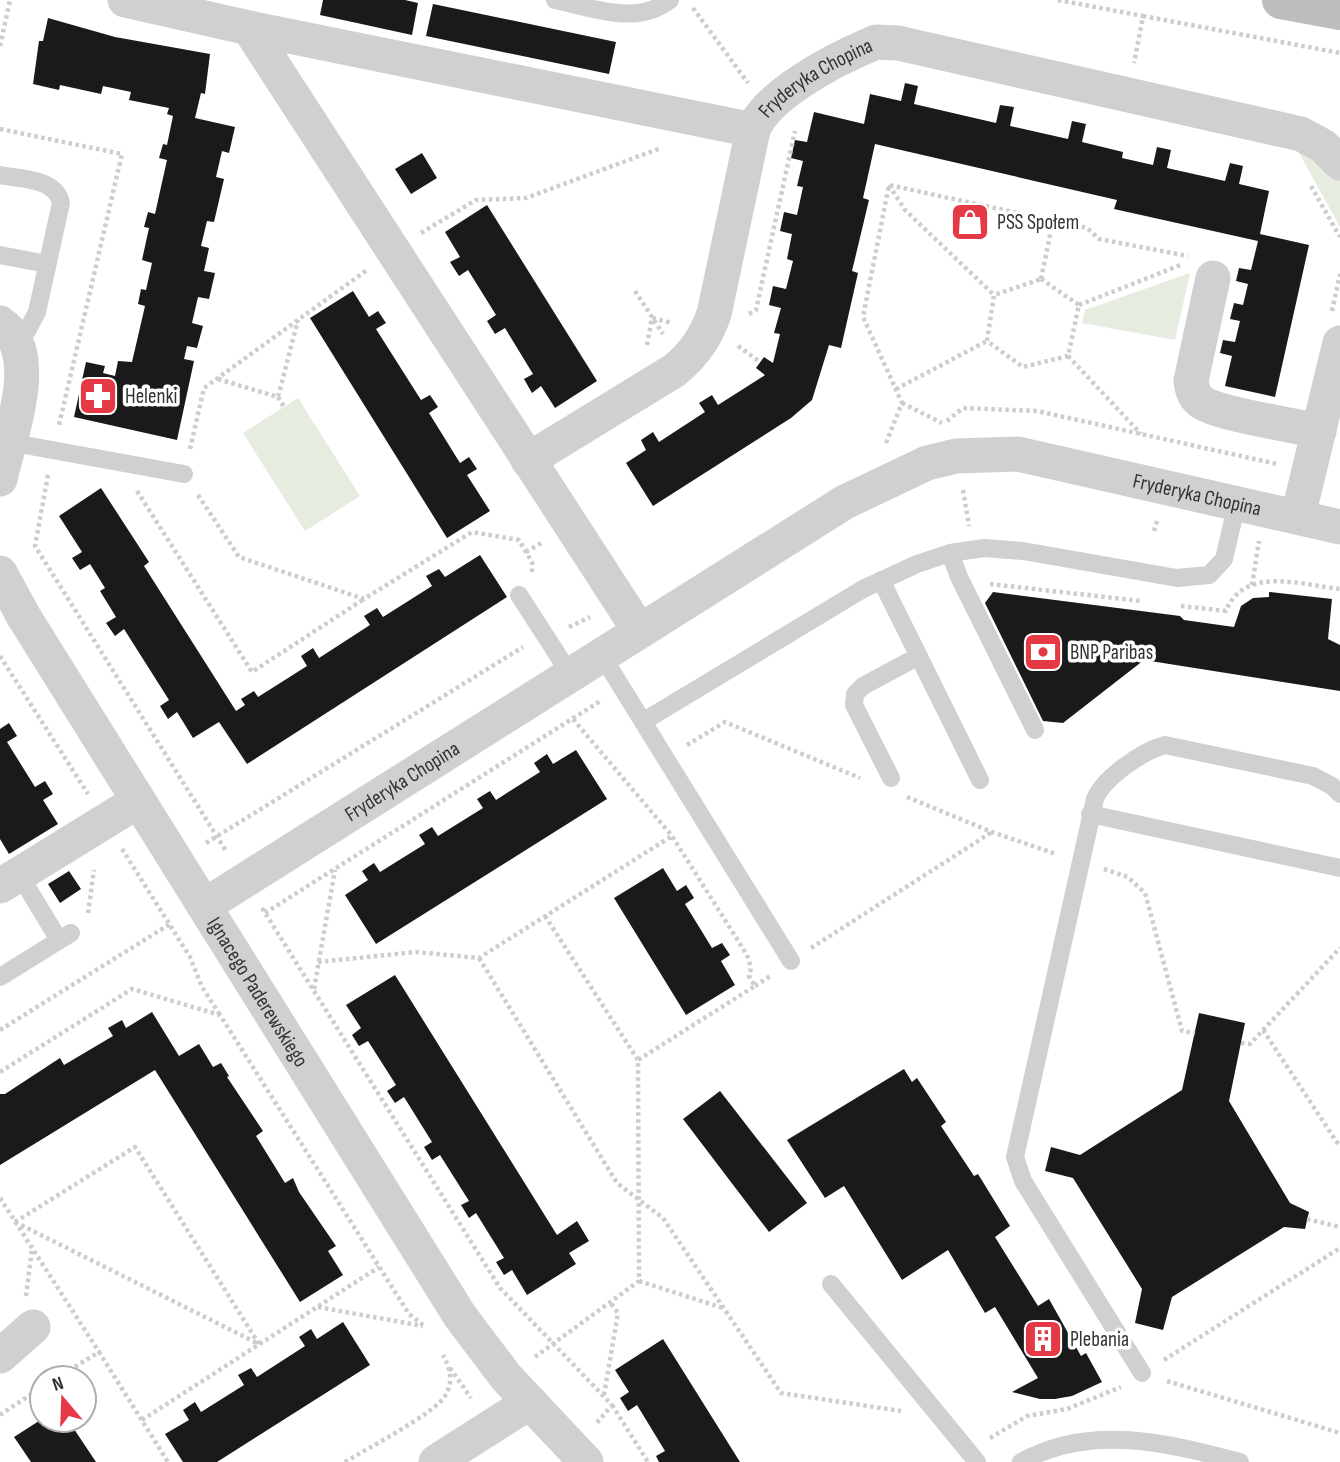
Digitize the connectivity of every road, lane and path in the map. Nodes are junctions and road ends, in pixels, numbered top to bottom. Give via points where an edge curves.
1 (10, 0) edge
2 (125, 0) edge
3 (555, 0) edge
4 (670, 0) edge
5 (1058, 0) edge
6 (1281, 0) edge
7 (692, 7) dead end
8 (1340, 11) edge
9 (1143, 16) junction
10 (249, 27) junction
11 (0, 47) edge
12 (1340, 53) edge
13 (1134, 66) dead end
14 (760, 119) junction
15 (706, 121) junction
16 (0, 129) edge
17 (1340, 163) edge
18 (0, 175) edge
19 (1310, 183) dead end
20 (889, 185) junction
21 (1053, 221) junction
22 (417, 235) dead end
23 (1340, 237) edge
24 (0, 255) edge
25 (47, 264) junction
26 (369, 268) dead end
27 (1340, 274) edge
28 (1213, 278) dead end
29 (1041, 279) junction
30 (1133, 284) junction
31 (1137, 292) dead end
32 (994, 295) junction
33 (1079, 305) junction
34 (299, 319) junction
35 (739, 320) dead end
36 (1336, 328) edge
37 (8, 332) edge
38 (987, 341) junction
39 (1068, 356) junction
40 (217, 379) junction
41 (896, 389) junction
42 (278, 397) junction
43 (902, 403) junction
44 (284, 407) dead end
45 (944, 424) junction
46 (1306, 428) junction
47 (937, 434) dead end
48 (1141, 435) junction
49 (8, 442) junction
50 (53, 452) junction
51 (882, 453) dead end
52 (527, 460) junction
53 (120, 463) junction
54 (184, 474) junction
55 (961, 478) dead end
56 (0, 479) edge
57 (1237, 503) junction
58 (966, 509) dead end
59 (1298, 516) junction
60 (1340, 527) edge
61 (950, 553) junction
62 (1253, 570) dead end
63 (0, 573) edge
64 (881, 580) junction
65 (1252, 585) dead end
66 (525, 589) joint
67 (364, 599) junction
68 (639, 630) junction
69 (545, 636) junction
70 (601, 654) junction
71 (919, 656) junction
72 (570, 674) junction
73 (573, 719) dead end
74 (644, 721) junction
75 (1035, 730) dead end
76 (690, 752) dead end
77 (891, 778) dead end
78 (865, 780) dead end
79 (980, 780) dead end
80 (1340, 794) edge
81 (903, 796) dead end
82 (138, 801) junction
83 (1090, 814) junction
84 (992, 832) junction
85 (218, 836) junction
86 (671, 836) junction
87 (96, 861) dead end
88 (176, 862) junction
89 (1080, 862) junction
90 (1340, 868) edge
91 (335, 869) dead end
92 (10, 880) edge
93 (245, 880) junction
94 (143, 883) dead end
95 (204, 906) junction
96 (88, 915) dead end
97 (545, 916) junction
98 (1340, 948) edge
99 (479, 958) junction
100 (791, 961) junction
101 (318, 962) junction
102 (0, 977) edge
103 (755, 986) junction
104 (313, 990) junction
105 (220, 1015) junction
106 (0, 1030) edge
107 (1263, 1030) junction
108 (1195, 1033) dead end
109 (1241, 1043) dead end
110 (638, 1059) junction
111 (0, 1072) edge
112 (1340, 1147) edge
113 (0, 1198) edge
114 (639, 1199) junction
115 (1307, 1219) dead end
116 (15, 1222) junction
117 (1340, 1227) edge
118 (379, 1267) junction
119 (639, 1281) junction
120 (831, 1284) dead end
121 (610, 1302) junction
122 (317, 1307) junction
123 (723, 1308) junction
124 (33, 1327) dead end
125 (425, 1327) junction
126 (431, 1336) dead end
127 (553, 1343) junction
128 (260, 1344) junction
129 (437, 1345) dead end
130 (99, 1352) junction
131 (0, 1356) edge
132 (533, 1358) dead end
133 (80, 1364) edge
134 (448, 1364) junction
135 (1142, 1373) joint
136 (28, 1396) edge
137 (480, 1396) dead end
138 (604, 1396) junction
139 (530, 1402) junction
140 (612, 1405) junction
141 (902, 1412) dead end
142 (0, 1415) edge
143 (142, 1420) junction
144 (1340, 1433) edge
145 (578, 1453) edge
146 (168, 1462) edge
147 (345, 1462) edge
148 (436, 1462) edge
149 (648, 1462) edge
150 (978, 1462) edge
151 (1021, 1462) edge
152 (1240, 1462) edge

1 - 11 path
2 - 10 street
3 - 4 lane via 639,14
5 - 9 path
6 - 8 main road
7 - 14 path
9 - 12 path
9 - 13 path
10 - 15 street
10 - 52 street
14 - 15 street
14 - 17 street, Fryderyka Chopina via 856,50 886,42 1301,134
14 - 35 path via 799,113 756,310
14 - 52 street, Fryderyka Chopina via 714,314 704,339 675,370
15 - 22 path via 702,132 527,198 476,200
16 - 50 path via 122,154
18 - 25 lane via 42,183 59,195
19 - 23 path
20 - 21 path
20 - 32 path via 905,211
20 - 41 path via 863,317
21 - 29 path
21 - 30 path via 1087,229 1099,239 1199,258
24 - 25 lane
25 - 37 lane via 33,322
26 - 34 path
27 - 36 path
28 - 46 street via 1191,381 1196,397 1212,406
29 - 32 path
29 - 33 path
30 - 31 path
30 - 33 path
32 - 38 path
33 - 39 path
34 - 40 path
34 - 42 path
36 - 46 street
37 - 49 street via 22,351 22,379
38 - 39 path via 1023,367
38 - 41 path
39 - 48 path
40 - 42 path
40 - 54 path via 204,388
41 - 43 path
42 - 44 path
43 - 45 path
43 - 51 path
45 - 47 path
45 - 48 path via 963,408 1011,408
46 - 48 path via 1283,466
46 - 59 street
49 - 50 lane
49 - 56 street
50 - 53 lane
50 - 85 path via 35,546
52 - 68 street
53 - 54 lane
53 - 67 path via 252,672
54 - 67 path via 239,557
55 - 58 path
57 - 59 street, Fryderyka Chopina
57 - 61 lane via 1224,559 1209,575 1194,579 1004,549
57 - 68 street, Fryderyka Chopina via 1046,458 956,456 927,463 870,488
59 - 60 street, Fryderyka Chopina
61 - 64 lane
61 - 75 lane
62 - 65 path
63 - 82 street, Ignacego Paderewskiego
64 - 71 lane
64 - 74 lane
66 - 67 path via 532,562 519,540 472,532
66 - 69 lane
68 - 70 street, Fryderyka Chopina
69 - 72 lane
69 - 85 path
70 - 72 street, Fryderyka Chopina
70 - 74 lane
71 - 77 lane via 855,694 854,705
71 - 79 lane
72 - 93 street, Fryderyka Chopina
73 - 86 path
74 - 100 lane
76 - 78 path via 686,745 725,722
80 - 83 lane via 1313,776 1165,745 1144,755 1098,791
81 - 84 path
82 - 88 street, Ignacego Paderewskiego
82 - 92 street
83 - 89 lane
83 - 90 lane
84 - 89 path
84 - 100 path
85 - 88 path
85 - 93 path
86 - 97 path
86 - 103 path via 747,955
87 - 96 path
88 - 94 path
88 - 95 street, Ignacego Paderewskiego
89 - 108 path via 1128,877 1145,893 1182,1031
89 - 135 lane via 1015,1157 1023,1181
91 - 101 path
92 - 102 lane via 65,936
93 - 95 street, Fryderyka Chopina
93 - 104 path
95 - 139 street, Ignacego Paderewskiego via 466,1325
97 - 99 path
97 - 110 path
98 - 107 path
99 - 101 path via 416,952
99 - 114 path via 617,1183
100 - 103 path
101 - 104 path
103 - 110 path
104 - 127 path via 500,1288
105 - 106 path via 170,924
105 - 111 path via 132,989
105 - 118 path
107 - 109 path via 1250,1044
107 - 112 path
110 - 114 path
113 - 116 path
114 - 119 path
114 - 123 path via 663,1219
115 - 117 path
116 - 128 path
116 - 128 path via 135,1147
116 - 130 path
118 - 122 path
118 - 125 path via 409,1314
119 - 121 path
119 - 123 path
120 - 150 lane
121 - 127 path
121 - 138 path via 618,1313
122 - 125 path
122 - 128 path
123 - 141 path via 781,1393
124 - 131 street
125 - 126 path
127 - 132 path
127 - 138 path
128 - 143 path
129 - 134 path
130 - 133 path
130 - 143 path
134 - 137 path via 474,1401
134 - 147 path via 450,1385 440,1403
135 - 144 path
136 - 142 path
138 - 140 path
139 - 145 street, Ignacego Paderewskiego
139 - 148 street
140 - 145 path via 586,1434
140 - 149 path
143 - 146 path
151 - 152 lane via 1057,1449 1116,1439 1157,1440

